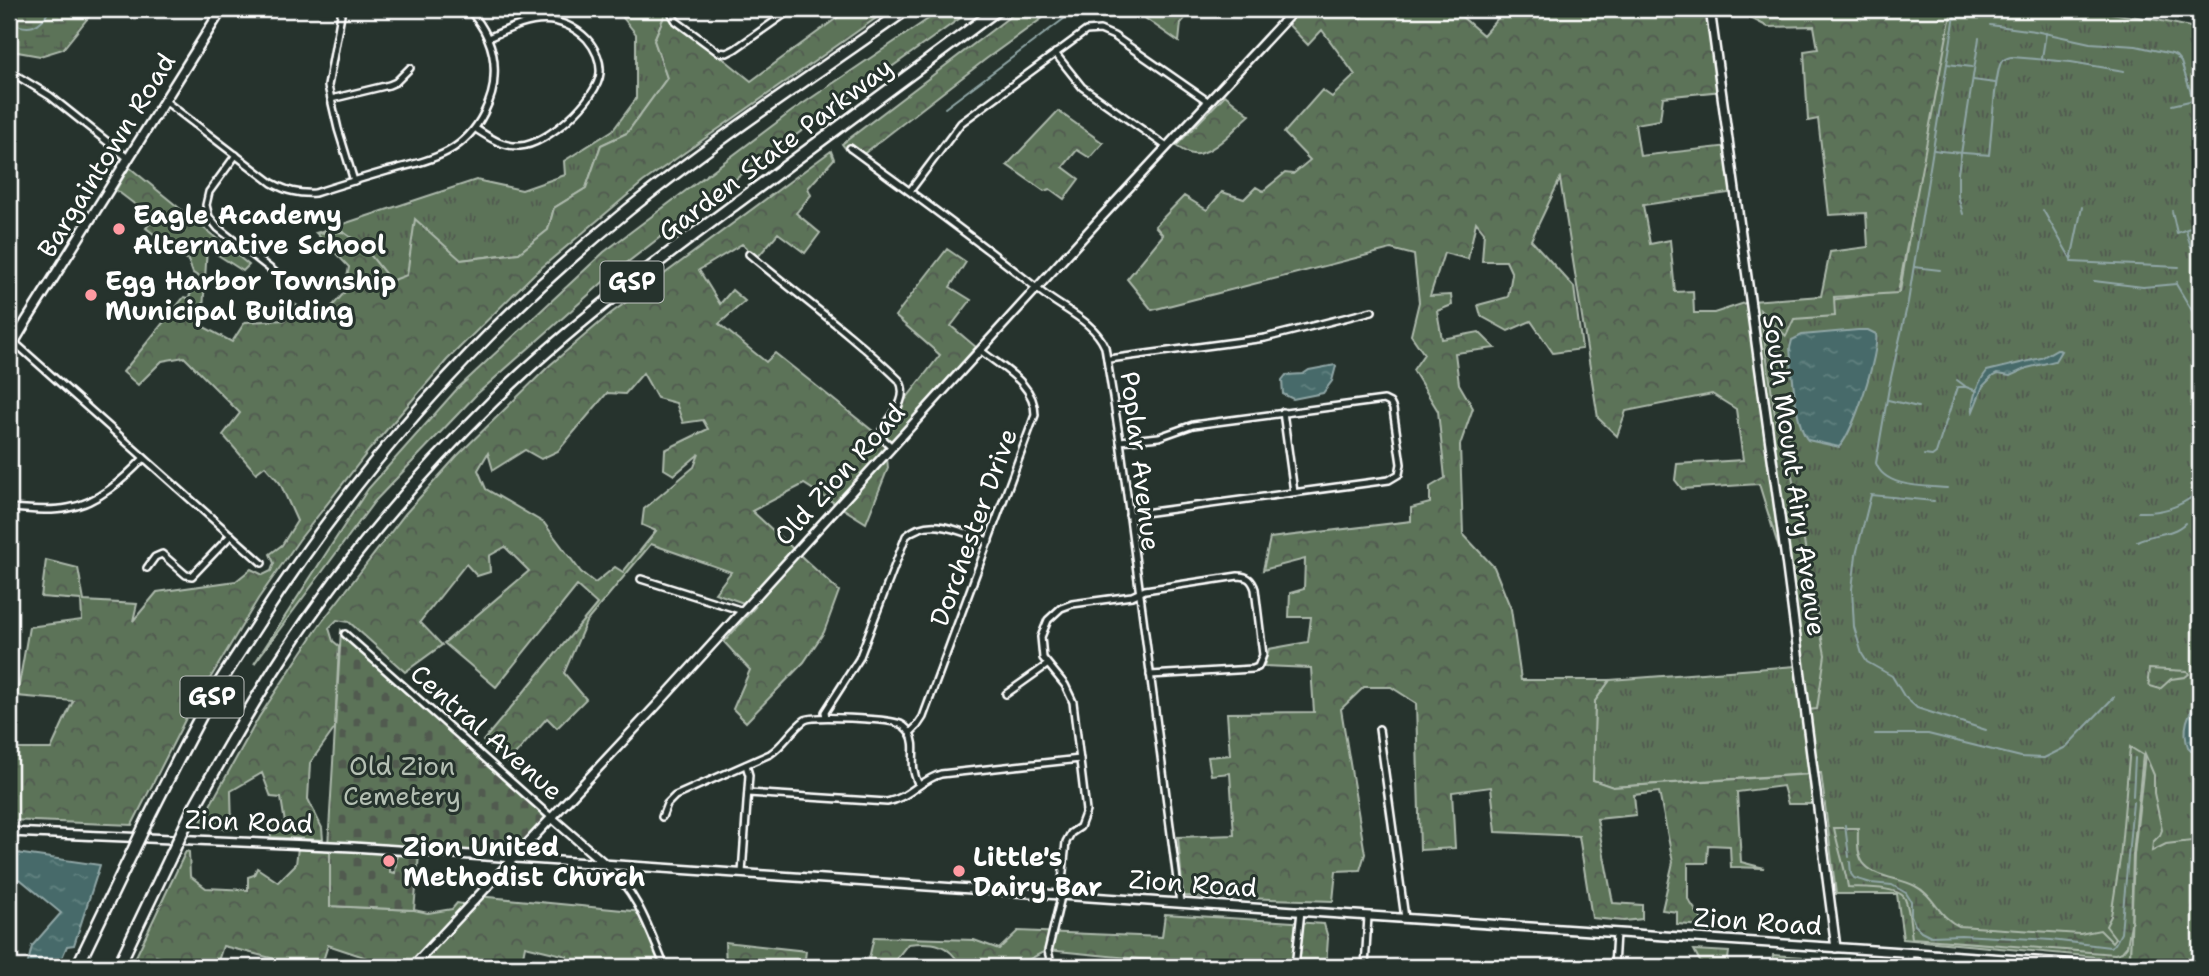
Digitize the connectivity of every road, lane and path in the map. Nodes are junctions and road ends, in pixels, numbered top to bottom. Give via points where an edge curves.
1 (222, 9) edge
2 (342, 9) edge
3 (468, 9) edge
4 (672, 9) edge
5 (792, 9) edge
6 (907, 9) edge
7 (998, 9) edge
8 (1295, 9) edge
9 (1710, 9) edge
10 (488, 38) junction
11 (1055, 53) junction
12 (410, 68) dead end
13 (9, 71) edge
14 (331, 99) junction
15 (165, 101) junction
16 (1209, 102) junction
17 (476, 129) junction
18 (1167, 147) junction
19 (850, 148) dead end
20 (236, 155) junction
21 (129, 159) junction
22 (354, 181) junction
23 (910, 191) junction
24 (749, 254) dead end
25 (301, 282) dead end
26 (1037, 288) junction
27 (1372, 311) dead end
28 (12, 340) edge
29 (980, 350) junction
30 (1109, 359) junction
31 (9, 360) edge
32 (1283, 412) junction
33 (1120, 441) junction
34 (892, 447) junction
35 (145, 458) junction
36 (1294, 492) junction
37 (9, 508) edge
38 (1129, 515) junction
39 (230, 535) junction
40 (989, 541) junction
41 (262, 563) dead end
42 (147, 568) dead end
43 (641, 579) dead end
44 (1139, 592) junction
45 (743, 611) junction
46 (345, 634) dead end
47 (1047, 665) junction
48 (1150, 675) junction
49 (1006, 694) dead end
50 (826, 717) junction
51 (1379, 729) dead end
52 (910, 733) junction
53 (1080, 759) junction
54 (746, 765) junction
55 (919, 785) junction
56 (748, 793) junction
57 (662, 817) dead end
58 (552, 818) junction
59 (9, 832) edge
60 (514, 858) junction
61 (605, 864) junction
62 (742, 873) junction
63 (1061, 895) junction
64 (1180, 903) junction
65 (1301, 911) junction
66 (1368, 916) junction
67 (1405, 918) junction
68 (1616, 933) junction
69 (1836, 948) junction
70 (1908, 953) junction
71 (2044, 965) edge
72 (77, 967) edge
73 (118, 967) edge
74 (412, 967) edge
75 (665, 967) edge
76 (1052, 967) edge
77 (1295, 967) edge
78 (1365, 967) edge
79 (1614, 967) edge
80 (1907, 967) edge
81 (2122, 967) edge

1 - 15 main road, Bargaintown Road
2 - 14 street via 329,75
3 - 10 street
4 - 5 street via 676,21 723,53
6 - 72 highway, Garden State Parkway / GSP, bridge via 627,211 539,287 448,378 353,489 215,690
7 - 73 highway, Garden State Parkway / GSP, bridge via 569,332 427,470 346,568 283,656 192,811
8 - 16 street, Old Zion Road
9 - 69 street, South Mount Airy Avenue
10 - 17 street via 494,80 489,104
10 - 17 street via 527,23 560,22 590,42 600,62 600,74 579,109 531,144 502,144
11 - 16 street via 1086,31 1107,32
11 - 18 street via 1082,87
11 - 23 street via 961,123
12 - 14 street via 389,85
13 - 21 street via 50,96
14 - 22 street
15 - 20 street
15 - 21 main road, Bargaintown Road
16 - 18 street, Old Zion Road
17 - 22 street via 444,154
18 - 26 street, Old Zion Road
19 - 23 street, Poplar Avenue
20 - 22 street via 272,183 300,194
20 - 25 street via 209,190 208,214 218,228 282,278
21 - 28 main road, Bargaintown Road
23 - 26 street, Poplar Avenue
24 - 34 street via 899,380 903,396 882,430 883,439
26 - 29 street, Old Zion Road
26 - 30 street, Poplar Avenue via 1096,332
27 - 30 street via 1265,338
28 - 31 main road, Bargaintown Road
28 - 35 street
29 - 34 street, Old Zion Road
29 - 40 street, Dorchester Drive via 1023,383 1035,409
30 - 33 street, Poplar Avenue
32 - 33 street
32 - 36 street
32 - 36 street via 1380,400 1390,403 1394,412 1401,464 1396,477
33 - 38 street, Poplar Avenue
34 - 45 street, Old Zion Road
35 - 37 street via 119,483 82,504 54,510
35 - 39 street
36 - 38 street
38 - 44 street, Poplar Avenue
39 - 41 street
39 - 42 street via 192,576 162,554
40 - 50 street via 935,525 919,527 906,536 864,646
40 - 52 street, Dorchester Drive via 923,717
43 - 45 street
44 - 47 street via 1056,611 1041,637
44 - 48 street, Poplar Avenue
44 - 48 street via 1238,576 1249,579 1255,589 1263,656 1258,667
45 - 58 street, Old Zion Road
46 - 58 street, Central Avenue
47 - 49 street
47 - 53 street via 1071,695
48 - 64 street, Poplar Avenue
50 - 52 street via 895,722
50 - 54 street via 807,719 774,752
51 - 67 street
52 - 55 street via 912,774
53 - 55 street via 945,773
53 - 63 street via 1086,811 1080,827 1066,842
54 - 56 street
54 - 57 street via 675,796
55 - 56 street via 905,797 887,802
56 - 62 street
58 - 60 street, Old Zion Road
58 - 61 street, Central Avenue
59 - 60 street, Zion Road
60 - 61 street, Zion Road
60 - 74 street, Old Zion Road
61 - 62 street, Zion Road
61 - 75 street, Central Avenue via 637,900
62 - 63 street, Zion Road
63 - 64 street, Zion Road
63 - 76 street via 1048,951
64 - 65 street, Zion Road
65 - 66 street, Zion Road
65 - 77 street
66 - 67 street, Zion Road
66 - 78 street
67 - 68 street, Zion Road
68 - 69 street, Zion Road
68 - 79 street
69 - 70 street, Zion Road
70 - 71 street, Zion Road
70 - 80 street
71 - 81 street, Zion Road

